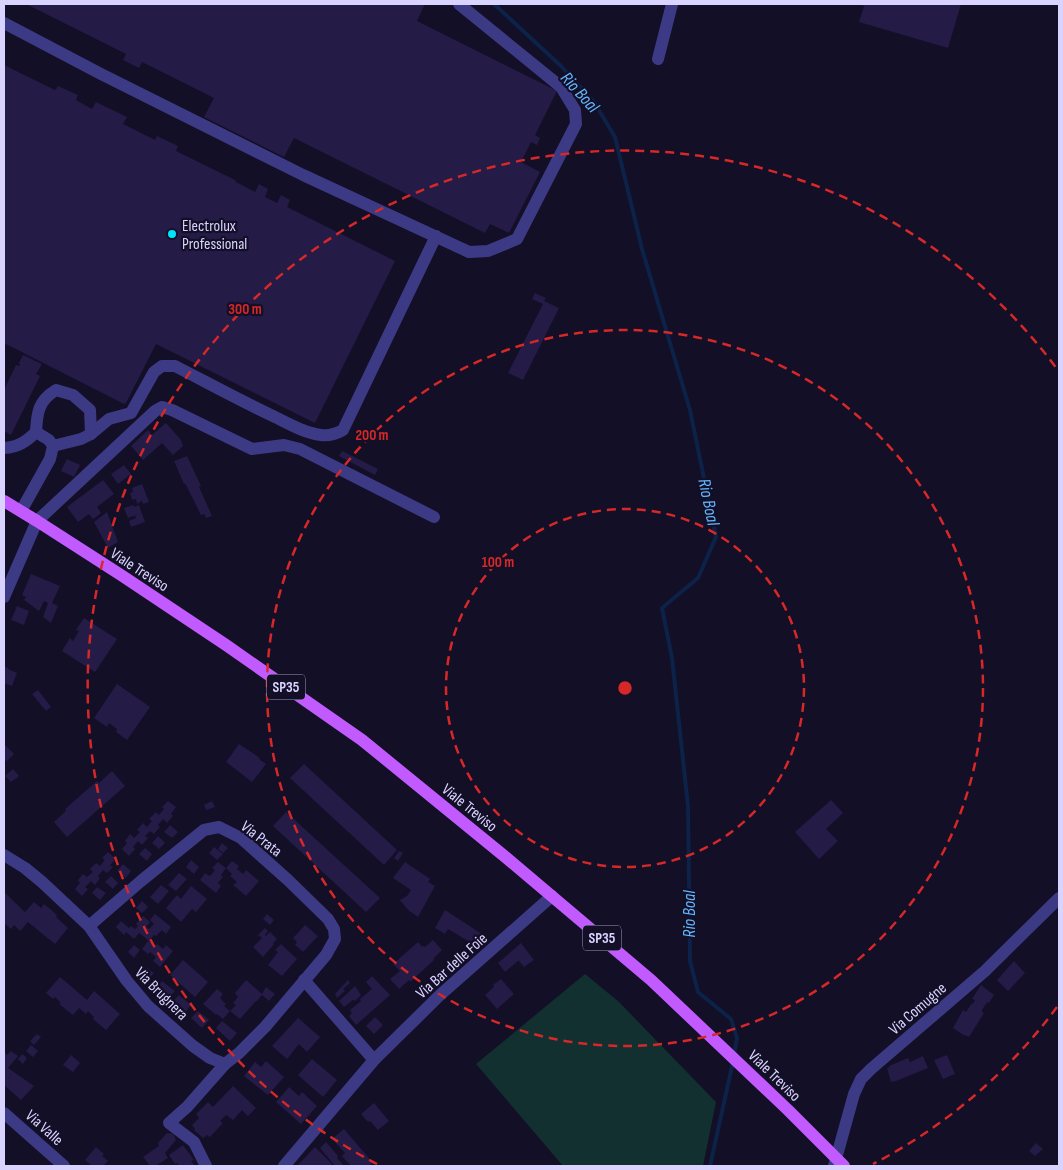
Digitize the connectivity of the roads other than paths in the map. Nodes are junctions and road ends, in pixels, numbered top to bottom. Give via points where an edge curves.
1 (459, 4) edge
2 (672, 4) edge
3 (4, 23) edge
4 (658, 59) dead end
5 (436, 236) junction
6 (36, 432) junction
7 (91, 434) junction
8 (53, 446) junction
9 (4, 448) edge
10 (4, 501) edge
11 (20, 511) junction
12 (434, 516) dead end
13 (37, 521) junction
14 (4, 597) edge
15 (4, 855) edge
16 (552, 896) junction
17 (1059, 898) edge
18 (89, 926) junction
19 (304, 980) junction
20 (374, 1060) junction
21 (225, 1064) junction
22 (4, 1113) edge
23 (838, 1164) edge
24 (64, 1166) edge
25 (206, 1166) edge
26 (284, 1166) edge

1 - 5 street via 561,87 575,110 576,124 517,239 488,251 469,252
2 - 4 street
3 - 5 street via 303,175
5 - 7 street via 343,430 329,436 313,433 175,366 162,366 154,372 131,413 109,419
6 - 7 street via 37,414 46,396 56,390 73,395 90,410
6 - 8 street
6 - 9 street via 27,442
7 - 8 street
8 - 11 street via 50,459
10 - 11 main road, Viale Treviso / SP35
11 - 13 main road, Viale Treviso / SP35
12 - 13 street via 300,450 284,445 252,449 162,407
13 - 14 street
13 - 16 main road, Viale Treviso / SP35 via 362,740
15 - 18 street, Via Brugnera via 42,882
16 - 20 street, Via Bar delle Foie via 440,995
16 - 23 main road, Viale Treviso / SP35 via 652,980 788,1110
17 - 23 street, Via Comugne via 985,971 861,1079 854,1094
18 - 19 street, Via Prata via 204,830 219,827 241,838 328,919 334,929 335,939 326,955
18 - 21 street, Via Brugnera via 126,982 148,1006 193,1046
19 - 20 street
19 - 21 street via 265,1027
20 - 26 street, Via Bar delle Foie
21 - 25 street via 169,1123 194,1142
22 - 24 street, Via Valle

